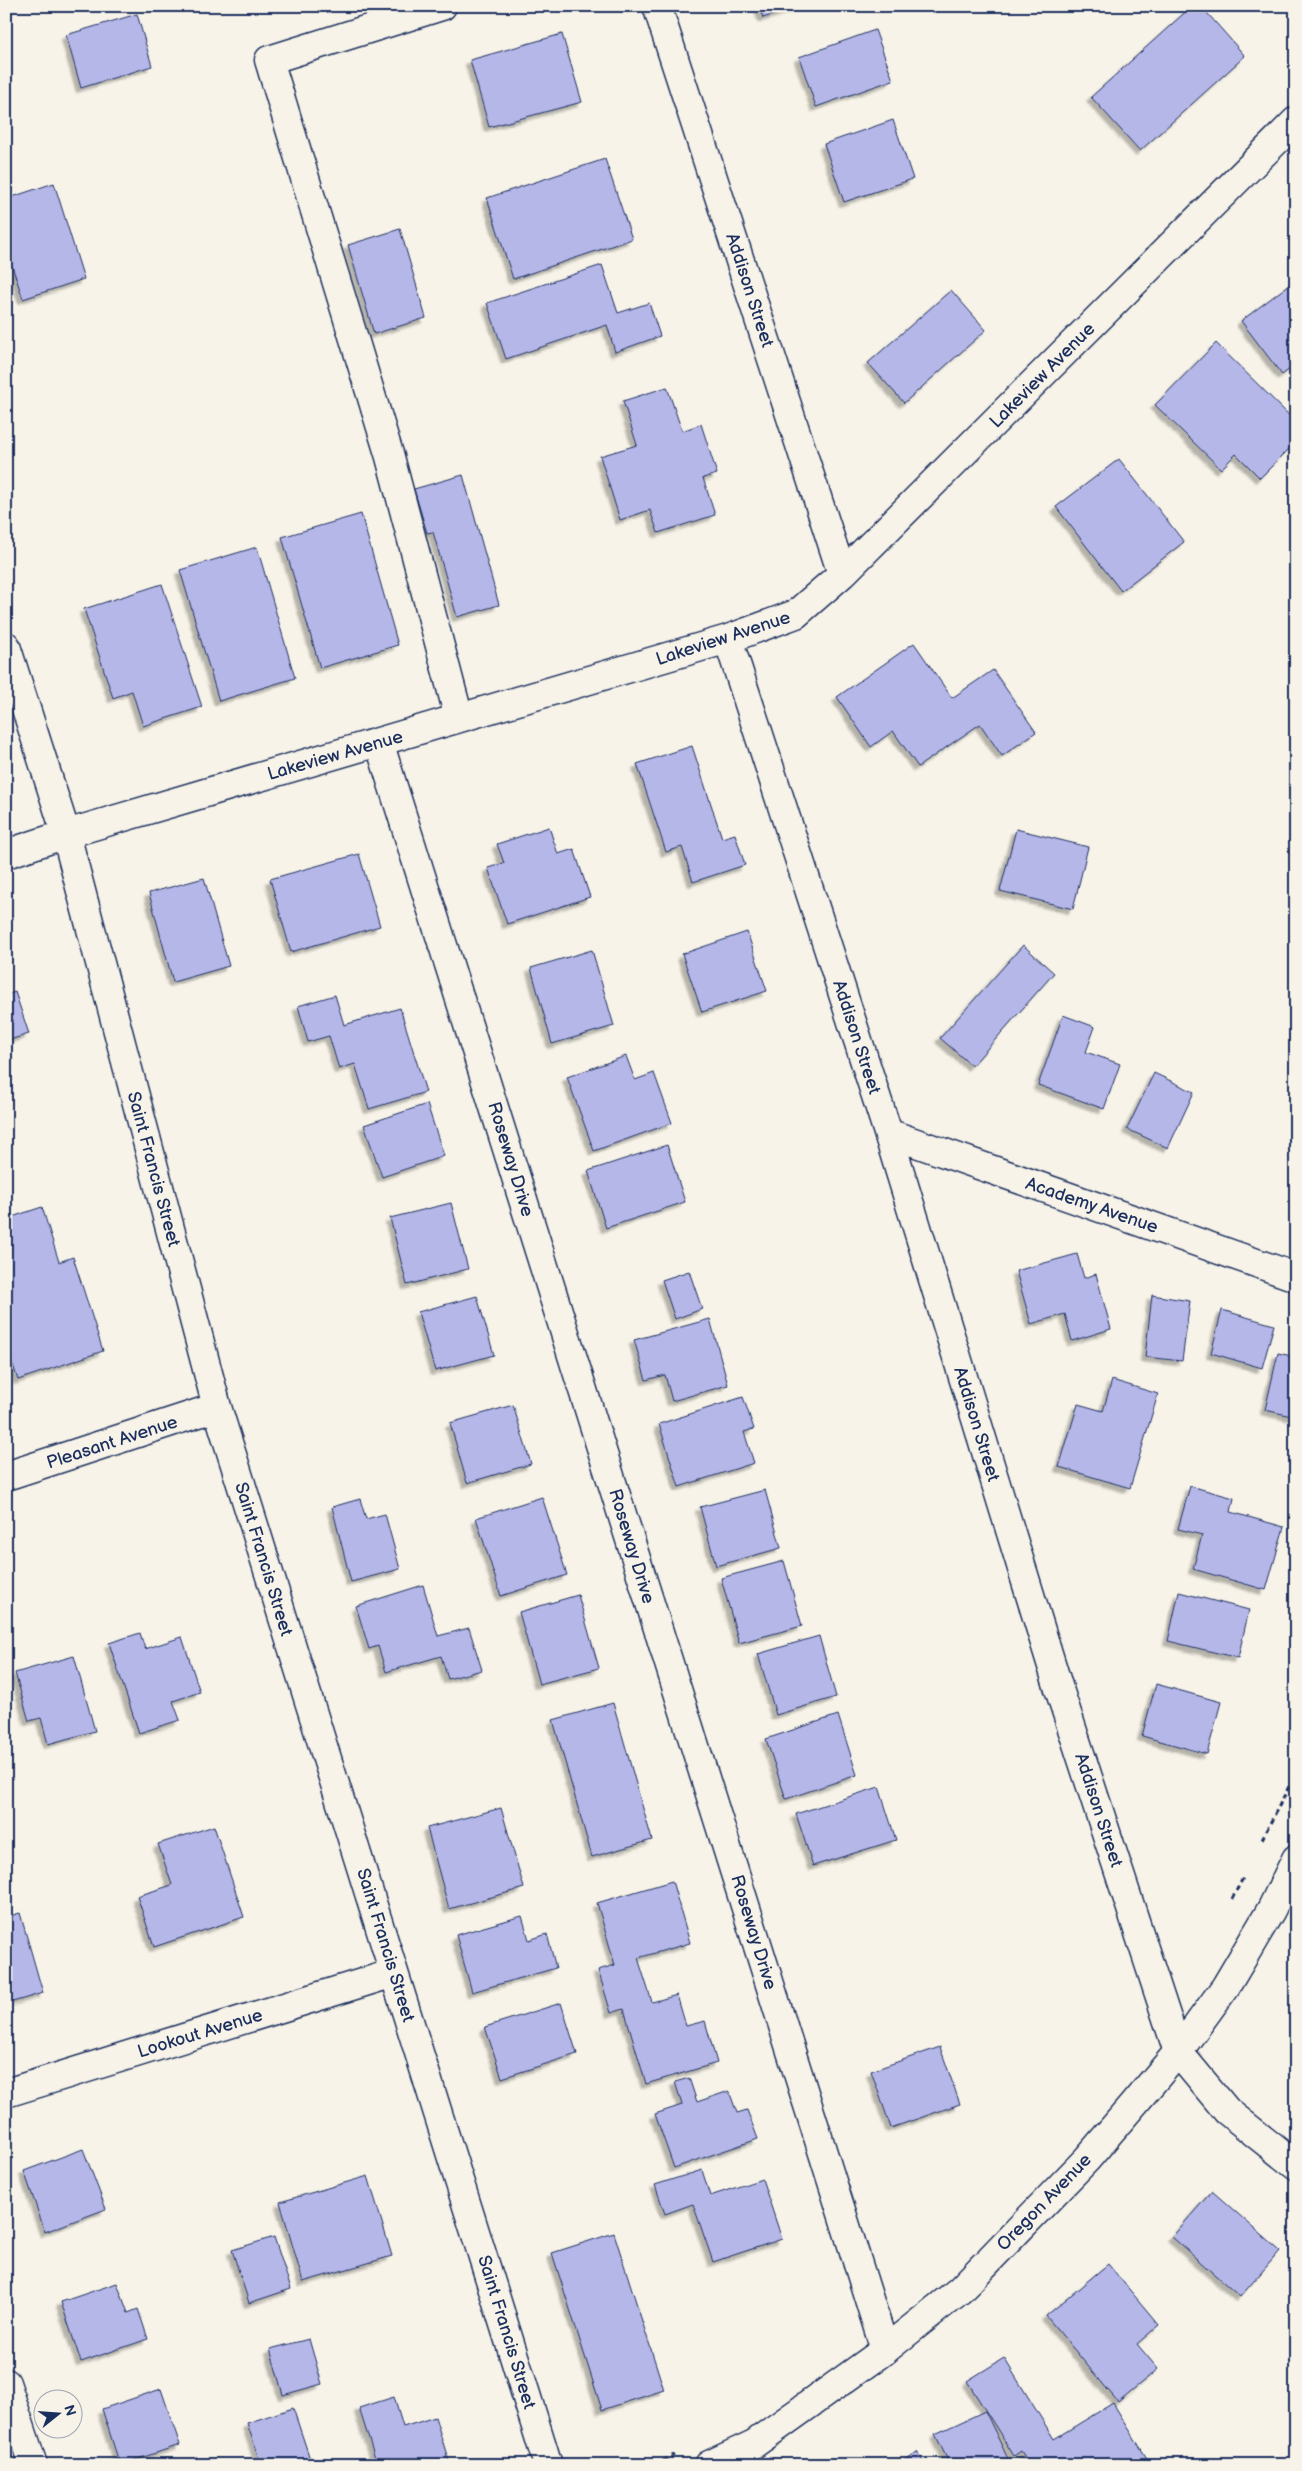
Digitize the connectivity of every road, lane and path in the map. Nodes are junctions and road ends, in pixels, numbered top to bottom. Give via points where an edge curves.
1 (442, 6) edge
2 (657, 6) edge
3 (1296, 121) edge
4 (842, 574) junction
5 (728, 639) junction
6 (6, 646) edge
7 (459, 718) junction
8 (380, 742) junction
9 (66, 834) junction
10 (6, 854) edge
11 (888, 1133) junction
12 (1296, 1277) edge
13 (217, 1407) junction
14 (6, 1476) edge
15 (1296, 1773) edge
16 (1261, 1842) dead end
17 (1296, 1859) edge
18 (1244, 1874) dead end
19 (1234, 1895) dead end
20 (394, 1973) junction
21 (1178, 2052) junction
22 (6, 2093) edge
23 (1296, 2166) edge
24 (885, 2350) junction
25 (6, 2383) edge
26 (33, 2465) edge
27 (548, 2465) edge
28 (709, 2465) edge

1 - 7 street via 269,60 390,457
2 - 4 street, Addison Street
3 - 4 street, Lakeview Avenue
4 - 5 street, Lakeview Avenue via 796,614
5 - 7 street, Lakeview Avenue
5 - 11 street, Addison Street
6 - 9 street, Saint Francis Street
7 - 8 street, Lakeview Avenue
8 - 9 street, Lakeview Avenue
8 - 24 street, Roseway Drive
9 - 10 street, Lakeview Avenue
9 - 13 street, Saint Francis Street
11 - 12 street, Academy Avenue
11 - 21 street, Addison Street via 1058,1688
13 - 14 street, Pleasant Avenue
13 - 20 street, Saint Francis Street
15 - 16 path
17 - 21 street, Oregon Avenue via 1271,1910 1226,1986
18 - 19 path
20 - 22 street, Lookout Avenue
20 - 27 street, Saint Francis Street
21 - 23 street, Addison Street via 1228,2111
21 - 24 street, Oregon Avenue via 1087,2159 960,2290
24 - 28 street, Oregon Avenue via 754,2444
25 - 26 street

